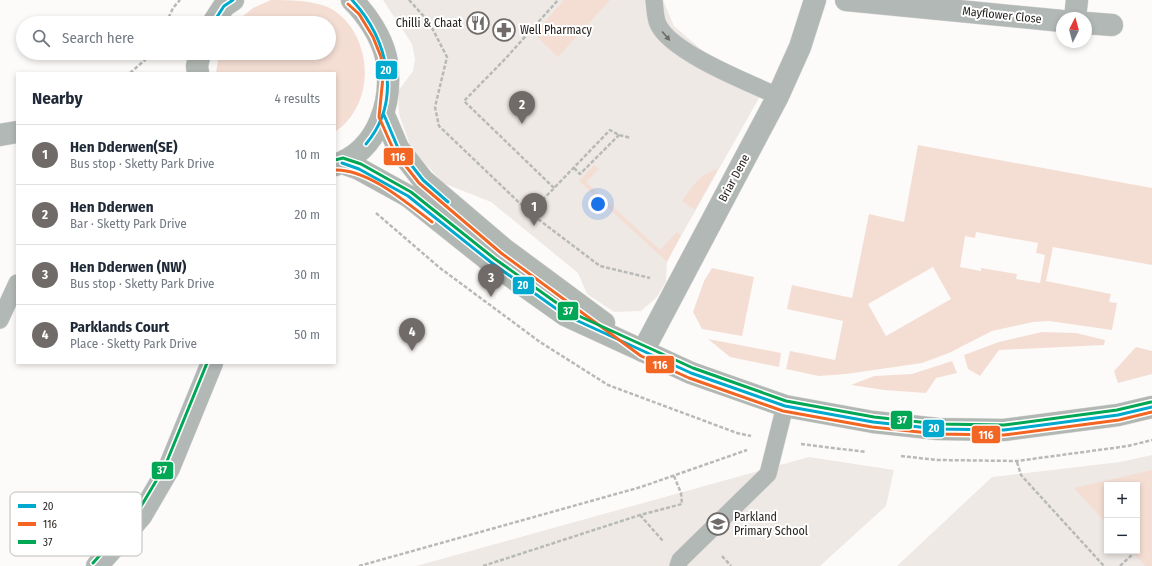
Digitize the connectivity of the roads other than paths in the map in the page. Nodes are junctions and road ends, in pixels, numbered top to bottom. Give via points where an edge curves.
1 (232, 0) edge
2 (352, 0) edge
3 (654, 0) edge
4 (816, 0) edge
5 (846, 0) edge
6 (1077, 0) edge
7 (1076, 12) edge
8 (217, 16) edge
9 (1056, 20) edge
10 (1092, 23) edge
11 (1112, 25) dead end
12 (198, 60) edge
13 (198, 72) edge
14 (778, 96) junction
15 (384, 115) junction
16 (16, 132) edge
17 (0, 135) edge
18 (339, 164) edge
19 (16, 285) edge
20 (0, 320) edge
21 (643, 351) junction
22 (212, 364) edge
23 (785, 406) junction
24 (1152, 407) edge
25 (142, 514) edge
26 (105, 556) edge
27 (679, 563) edge
28 (96, 566) edge

1 - 8 street
2 - 15 street via 363,11 377,34 386,56 388,77
3 -> 14 lane via 657,24 669,40 717,68
4 - 14 street, Briar Dene via 800,47
5 - 9 street, Mayflower Close
6 - 7 street
10 - 11 street
12 - 13 street
14 - 21 street, Briar Dene
15 - 18 street via 364,148
15 - 21 street via 398,148 423,180 504,249
16 - 17 street
18 - 21 street via 360,168 408,196 492,263 565,315
19 - 20 lane
21 - 23 street via 691,373
22 - 25 street via 169,468
23 - 24 street via 873,422 938,429 1004,430 1118,415
23 - 27 lane via 768,474
26 - 28 street

